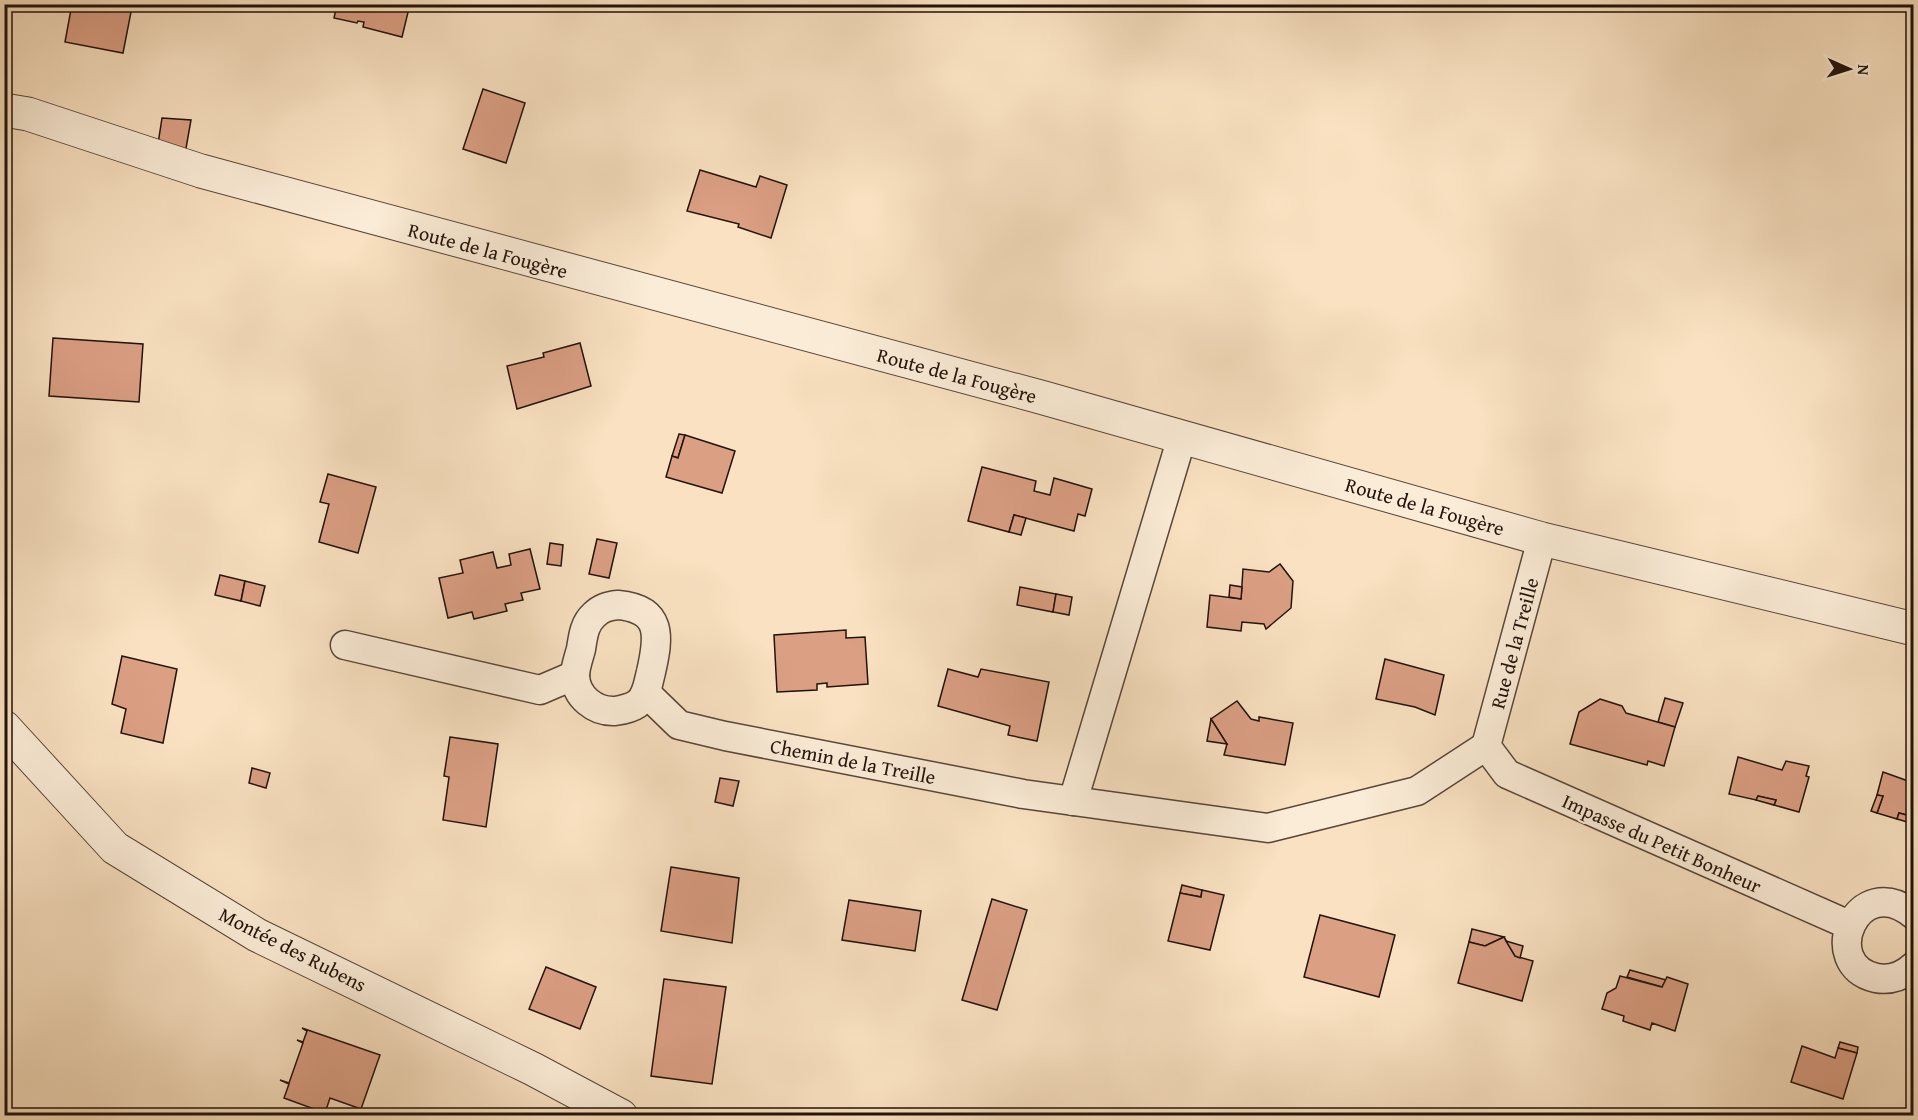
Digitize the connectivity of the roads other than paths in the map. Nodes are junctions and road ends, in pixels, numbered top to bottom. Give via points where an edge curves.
1 (4, 110) edge
2 (1182, 437) junction
3 (1542, 539) junction
4 (1914, 629) edge
5 (345, 645) dead end
6 (575, 675) junction
7 (646, 693) junction
8 (4, 727) edge
9 (1486, 746) junction
10 (1073, 801) junction
11 (1914, 915) edge
12 (1850, 925) junction
13 (1911, 975) edge
14 (621, 1116) edge

1 - 2 street, Route de la Fougère via 28,114 167,162 368,218
2 - 3 street, Route de la Fougère
2 - 10 street
3 - 4 street, Route de la Fougère
3 - 9 street, Rue de la Treille
5 - 6 street via 540,690
6 - 7 street via 587,703 602,709 628,708 638,704
6 - 7 street via 586,624 605,607 633,606 654,624 658,641
7 - 10 street, Chemin de la Treille via 679,725
8 - 14 street, Montée des Rubens via 116,848 257,935
9 - 10 street, Chemin de la Treille via 1417,791 1268,828
9 - 12 street, Impasse du Petit Bonheur via 1507,774
11 - 12 street via 1892,903 1879,903 1867,906
12 - 13 street via 1847,949 1860,970 1883,979

